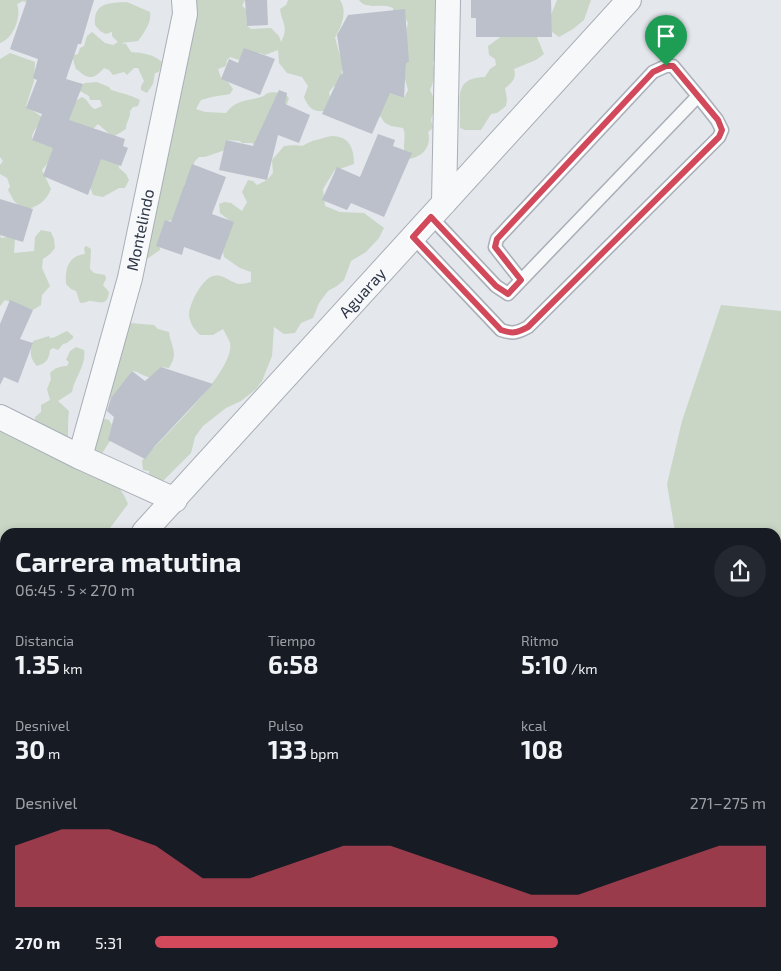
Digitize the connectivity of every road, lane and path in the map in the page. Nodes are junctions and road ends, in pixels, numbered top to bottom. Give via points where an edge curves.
1 (184, 0) edge
2 (448, 0) edge
3 (629, 0) edge
4 (698, 96) junction
5 (438, 210) junction
6 (413, 237) junction
7 (521, 280) junction
8 (0, 417) edge
9 (80, 457) junction
10 (175, 500) junction
11 (148, 528) edge

1 - 9 street, Montelindo via 184,14 130,278
2 - 5 street
3 - 5 street, Aguaray
4 - 6 lane via 718,120 722,130 719,137 528,327 517,333 501,330
4 - 7 lane
4 - 7 lane via 673,66 653,72 497,239 495,247
5 - 6 street, Aguaray
5 - 7 lane via 496,286 508,294
6 - 10 street, Aguaray
8 - 9 street
9 - 10 street
10 - 11 street, Aguaray

